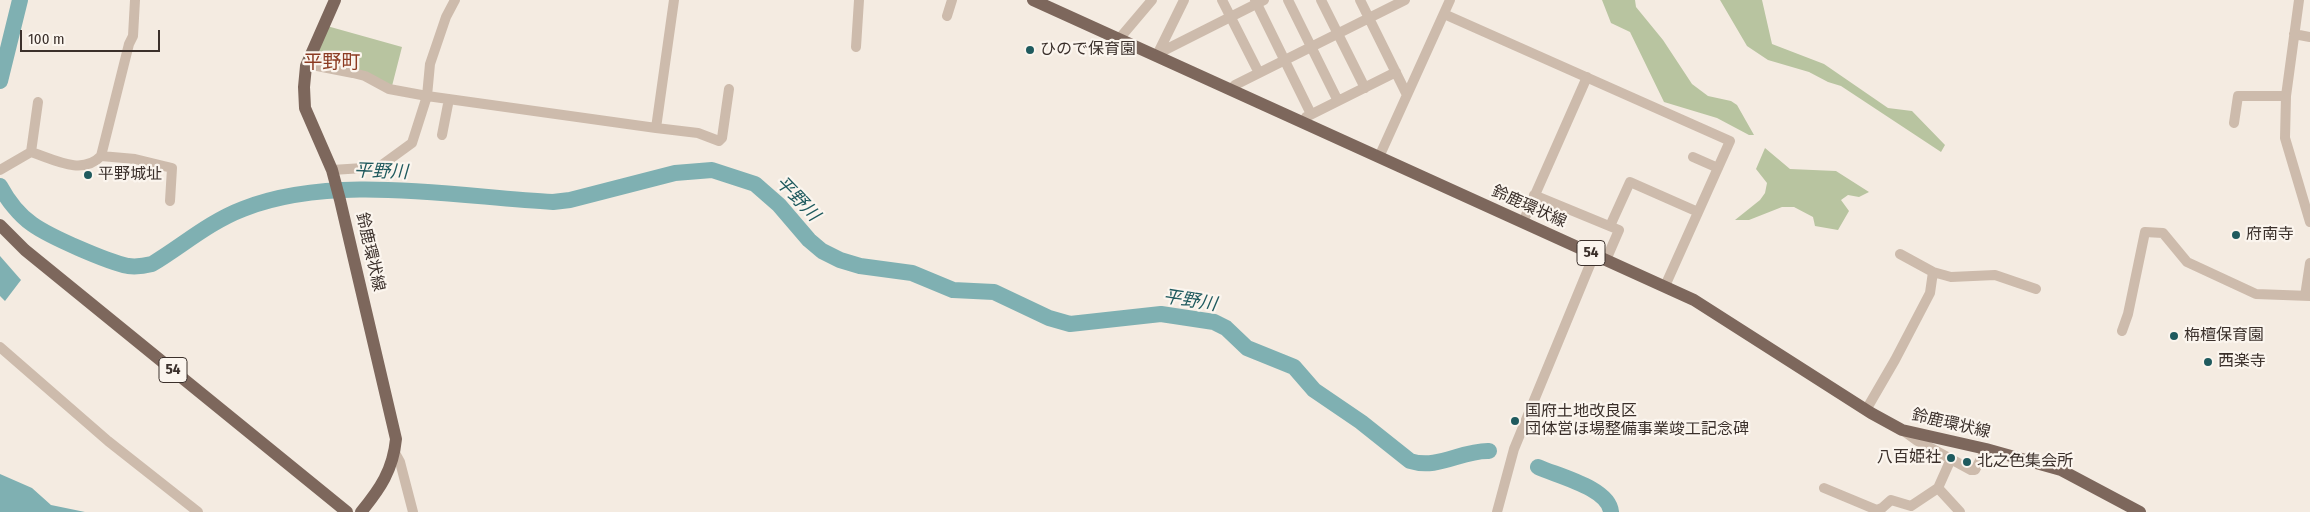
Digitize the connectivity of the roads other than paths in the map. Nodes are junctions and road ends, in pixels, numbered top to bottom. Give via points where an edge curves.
1 (135, 0) edge
2 (334, 0) edge
3 (455, 0) edge
4 (674, 0) edge
5 (859, 0) edge
6 (952, 0) edge
7 (1033, 0) edge
8 (1152, 0) edge
9 (1184, 0) edge
10 (1222, 0) edge
11 (1288, 0) edge
12 (1321, 0) edge
13 (1360, 0) edge
14 (1450, 0) edge
15 (2299, 0) edge
16 (1258, 1) edge
17 (1400, 1) edge
18 (1054, 4) edge
19 (1444, 14) junction
20 (947, 16) dead end
21 (1231, 17) junction
22 (1369, 18) junction
23 (1338, 34) junction
24 (2294, 34) junction
25 (2310, 37) edge
26 (1119, 39) junction
27 (856, 47) dead end
28 (1311, 47) junction
29 (1157, 54) junction
30 (1285, 60) junction
31 (307, 64) junction
32 (1396, 72) junction
33 (1259, 73) junction
34 (1587, 77) junction
35 (1366, 88) junction
36 (729, 89) dead end
37 (1230, 90) junction
38 (1407, 95) junction
39 (427, 96) junction
40 (2286, 96) junction
41 (449, 99) junction
42 (1338, 101) junction
43 (38, 102) dead end
44 (1306, 118) junction
45 (2234, 123) dead end
46 (656, 128) junction
47 (442, 135) dead end
48 (31, 152) junction
49 (101, 156) junction
50 (1379, 157) junction
51 (1693, 157) dead end
52 (1718, 168) junction
53 (0, 170) edge
54 (332, 170) junction
55 (1534, 195) junction
56 (170, 201) dead end
57 (1698, 212) junction
58 (1523, 222) junction
59 (2310, 222) edge
60 (0, 225) edge
61 (1610, 226) junction
62 (1900, 254) dead end
63 (1600, 257) junction
64 (2310, 263) edge
65 (1933, 272) junction
66 (1665, 286) junction
67 (2036, 289) dead end
68 (2308, 296) edge
69 (2122, 331) dead end
70 (0, 347) edge
71 (1866, 410) junction
72 (1902, 430) junction
73 (1986, 449) junction
74 (395, 453) junction
75 (1951, 459) junction
76 (1824, 488) dead end
77 (1938, 488) junction
78 (198, 512) edge
79 (347, 512) edge
80 (361, 512) edge
81 (413, 512) edge
82 (1497, 512) edge
83 (1960, 512) edge
84 (2140, 512) edge

1 - 49 street via 133,36
2 - 31 main road, 鈴鹿環状線
3 - 39 street via 430,64
4 - 46 street
5 - 27 street
6 - 20 street
7 - 18 main road, 鈴鹿環状線 / 54
8 - 26 street
9 - 29 street
10 - 21 street
11 - 28 street
12 - 23 street
13 - 22 street
14 - 19 street
15 - 24 street
16 - 21 street
16 - 30 street
17 - 22 street
18 - 26 main road, 鈴鹿環状線 / 54
19 - 34 street
19 - 38 street
21 - 29 street
21 - 33 street
22 - 23 street
22 - 32 street
23 - 28 street
23 - 35 street
24 - 25 street
24 - 40 street
26 - 29 main road, 鈴鹿環状線 / 54
28 - 30 street
28 - 42 street
29 - 37 main road, 鈴鹿環状線 / 54
30 - 33 street
30 - 44 street
31 - 39 street via 365,76 389,89
31 - 54 main road, 鈴鹿環状線 via 305,108
32 - 35 street
32 - 38 street
33 - 37 street
34 - 52 street via 1730,141
34 - 55 street
35 - 42 street
36 - 46 street via 722,138 719,140 698,133
37 - 44 main road, 鈴鹿環状線 / 54
38 - 50 street
39 - 41 street
39 - 54 street via 412,143 379,166
40 - 45 street via 2238,96
40 - 59 street via 2286,138
41 - 46 street
41 - 47 street
42 - 44 street
43 - 48 street
44 - 50 main road, 鈴鹿環状線 / 54
48 - 49 street via 75,166 90,164
48 - 53 street
49 - 56 street via 135,159 172,168
50 - 58 main road, 鈴鹿環状線 / 54
51 - 52 street
52 - 57 street
54 - 74 main road, 鈴鹿環状線 via 396,440
55 - 58 street
55 - 61 street
57 - 61 street via 1630,182
57 - 66 street
58 - 63 main road, 鈴鹿環状線 / 54
60 - 79 main road, 54 via 32,256
61 - 63 street via 1619,230
62 - 65 street
63 - 66 main road, 鈴鹿環状線 / 54
63 - 82 street via 1514,449
64 - 68 street
65 - 67 street via 1951,277 1995,275
65 - 71 street via 1930,293
66 - 71 main road, 鈴鹿環状線 / 54 via 1710,310
68 - 69 street via 2256,294 2187,262 2162,233 2145,232
70 - 78 street via 88,425
71 - 72 main road, 鈴鹿環状線 / 54
72 - 73 main road, 鈴鹿環状線 / 54
72 - 75 street
73 - 75 street via 1975,470
73 - 84 main road, 鈴鹿環状線 / 54 via 2061,470
74 - 80 main road, 鈴鹿環状線 via 386,478
74 - 81 street
75 - 77 street
76 - 77 street via 1876,510 1891,500 1911,506
77 - 83 street

